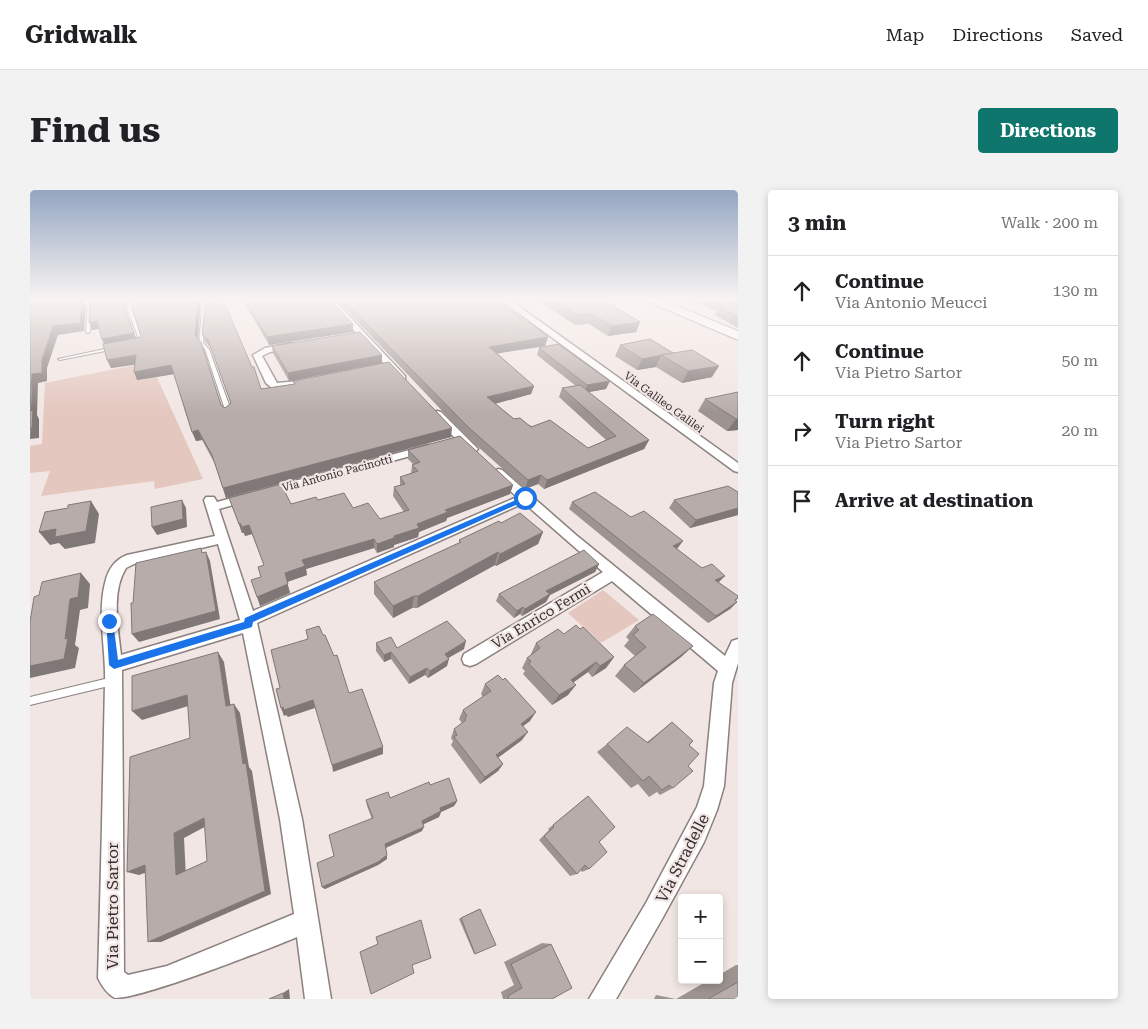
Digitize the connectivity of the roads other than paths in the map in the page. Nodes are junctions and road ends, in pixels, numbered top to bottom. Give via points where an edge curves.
1 (140, 338) edge
2 (201, 338) edge
3 (359, 338) edge
4 (557, 338) edge
5 (306, 344) edge
6 (132, 345) edge
7 (123, 346) edge
8 (60, 359) dead end
9 (313, 381) edge
10 (410, 386) edge
11 (429, 406) edge
12 (229, 413) edge
13 (452, 442) junction
14 (738, 468) edge
15 (525, 498) junction
16 (221, 539) junction
17 (613, 573) junction
18 (248, 622) junction
19 (738, 646) edge
20 (470, 659) dead end
21 (727, 668) junction
22 (114, 673) junction
23 (30, 701) edge
24 (306, 921) junction
25 (318, 999) edge
26 (602, 999) edge

1 - 6 lane via 142,343
2 - 12 lane
3 - 10 street via 386,367
4 - 14 street, Via Galileo Galilei
5 - 9 street via 257,355 275,386
7 - 8 lane
11 - 13 street
13 - 15 street via 486,462
13 - 16 street, Via Antonio Pacinotti via 211,503
15 - 17 street
15 - 18 street
16 - 18 street
16 - 22 street, Via Pietro Sartor via 122,564 113,580 109,621
17 - 20 street, Via Enrico Fermi
17 - 21 street
18 - 22 street
18 - 24 street via 291,819
19 - 21 street, Via Stradelle
21 - 26 street, Via Stradelle via 714,786 707,810 659,903
22 - 23 lane
22 - 24 street, Via Pietro Sartor via 111,978 124,989 167,979
24 - 25 street

